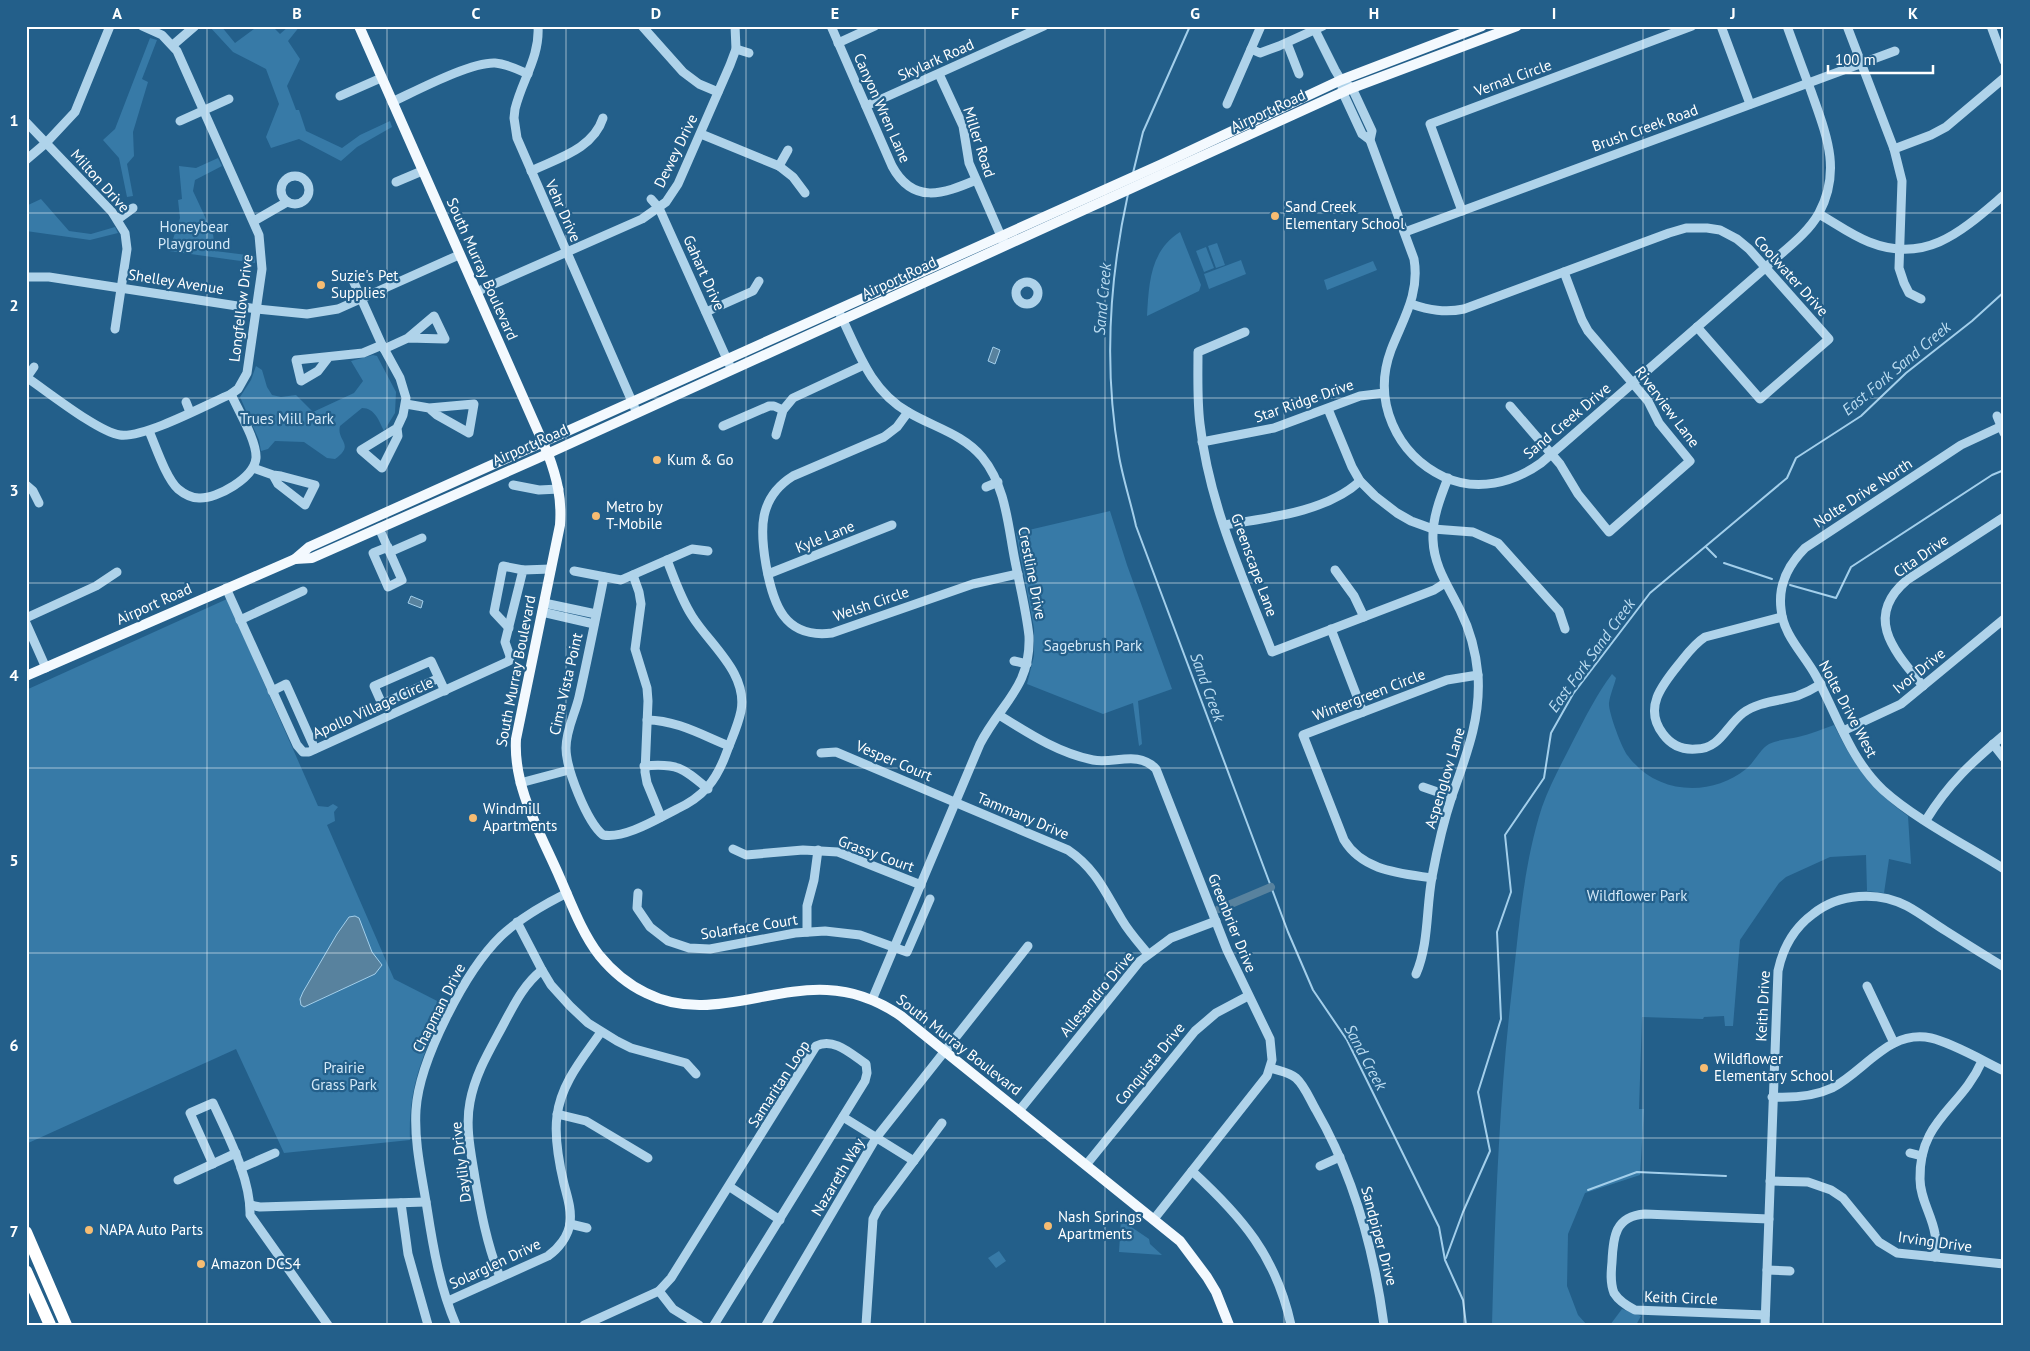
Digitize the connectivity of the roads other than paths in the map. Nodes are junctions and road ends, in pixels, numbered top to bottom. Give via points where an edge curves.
1 (110, 26) edge
2 (142, 26) edge
3 (195, 26) edge
4 (358, 26) edge
5 (538, 26) edge
6 (642, 26) edge
7 (735, 26) edge
8 (831, 26) edge
9 (875, 26) edge
10 (1044, 26) edge
11 (1261, 26) edge
12 (1482, 26) edge
13 (1517, 26) edge
14 (1692, 26) edge
15 (1722, 26) edge
16 (1787, 26) edge
17 (1848, 26) edge
18 (1991, 26) edge
19 (1319, 28) edge
20 (838, 43) junction
21 (1287, 43) junction
22 (173, 45) junction
23 (736, 49) junction
24 (1251, 49) junction
25 (1895, 51) dead end
26 (749, 53) dead end
27 (2004, 61) edge
28 (1861, 63) junction
29 (528, 74) junction
30 (939, 74) junction
31 (1299, 74) dead end
32 (381, 78) junction
33 (2004, 78) edge
34 (1341, 80) junction
35 (1808, 83) junction
36 (1348, 91) junction
37 (718, 92) junction
38 (340, 96) dead end
39 (229, 99) dead end
40 (392, 102) junction
41 (1227, 104) dead end
42 (1750, 104) junction
43 (866, 106) junction
44 (204, 110) junction
45 (603, 118) dead end
46 (180, 121) dead end
47 (26, 122) edge
48 (701, 134) junction
49 (46, 144) junction
50 (1894, 149) junction
51 (788, 150) dead end
52 (26, 160) edge
53 (779, 166) junction
54 (1164, 169) junction
55 (422, 171) junction
56 (531, 171) junction
57 (976, 180) junction
58 (396, 182) dead end
59 (805, 193) dead end
60 (2004, 195) edge
61 (651, 199) dead end
62 (288, 202) dead end
63 (133, 208) dead end
64 (659, 208) junction
65 (1462, 211) junction
66 (1819, 214) junction
67 (118, 220) junction
68 (254, 221) junction
69 (1405, 232) junction
70 (1003, 241) junction
71 (1900, 249) junction
72 (566, 252) junction
73 (459, 255) junction
74 (1765, 268) junction
75 (1564, 272) junction
76 (351, 276) dead end
77 (26, 277) edge
78 (759, 282) dead end
79 (121, 288) junction
80 (476, 292) junction
81 (361, 299) junction
82 (1921, 299) dead end
83 (1411, 304) junction
84 (256, 308) junction
85 (838, 309) junction
86 (706, 312) junction
87 (843, 320) junction
88 (1697, 327) junction
89 (115, 329) dead end
90 (1245, 332) dead end
91 (408, 338) dead end
92 (383, 347) junction
93 (328, 358) dead end
94 (728, 360) junction
95 (864, 364) junction
96 (34, 367) dead end
97 (732, 370) junction
98 (27, 377) edge
99 (1633, 384) junction
100 (1384, 393) junction
101 (231, 394) junction
102 (186, 402) dead end
103 (632, 402) junction
104 (406, 404) junction
105 (1510, 406) dead end
106 (429, 408) junction
107 (1328, 409) junction
108 (783, 410) junction
109 (190, 412) junction
110 (908, 412) junction
111 (637, 413) junction
112 (1998, 416) dead end
113 (723, 426) dead end
114 (397, 428) junction
115 (2003, 428) edge
116 (149, 431) junction
117 (776, 435) dead end
118 (542, 441) junction
119 (1202, 442) junction
120 (548, 454) junction
121 (1552, 454) junction
122 (253, 468) junction
123 (273, 476) junction
124 (1448, 478) junction
125 (1360, 481) junction
126 (998, 482) junction
127 (26, 485) edge
128 (513, 485) dead end
129 (986, 487) dead end
130 (559, 489) junction
131 (39, 503) dead end
132 (2004, 517) edge
133 (892, 525) dead end
134 (1224, 525) junction
135 (379, 528) junction
136 (1433, 529) junction
137 (422, 538) dead end
138 (708, 551) dead end
139 (294, 559) junction
140 (667, 560) junction
141 (551, 569) junction
142 (523, 570) junction
143 (1335, 570) dead end
144 (574, 571) dead end
145 (117, 572) dead end
146 (768, 574) junction
147 (1018, 574) junction
148 (633, 575) junction
149 (604, 577) junction
150 (1445, 583) junction
151 (226, 588) junction
152 (303, 591) dead end
153 (543, 608) junction
154 (1364, 616) junction
155 (1782, 617) junction
156 (26, 618) edge
157 (595, 619) junction
158 (2004, 619) edge
159 (240, 620) junction
160 (26, 622) edge
161 (509, 628) junction
162 (1331, 629) junction
163 (1565, 629) dead end
164 (1014, 660) dead end
165 (1027, 664) junction
166 (46, 668) junction
167 (1478, 674) junction
168 (26, 676) edge
169 (439, 678) junction
170 (1821, 684) junction
171 (1923, 686) junction
172 (272, 690) junction
173 (445, 691) junction
174 (1362, 712) junction
175 (999, 715) junction
176 (647, 720) junction
177 (1843, 732) junction
178 (2004, 735) edge
179 (1993, 744) junction
180 (729, 746) junction
181 (315, 749) junction
182 (821, 753) dead end
183 (1152, 753) dead end
184 (2004, 758) edge
185 (1147, 762) junction
186 (644, 766) junction
187 (569, 770) junction
188 (520, 783) junction
189 (1423, 787) dead end
190 (708, 789) junction
191 (1452, 797) junction
192 (955, 802) junction
193 (661, 817) junction
194 (1926, 820) junction
195 (733, 849) dead end
196 (818, 850) junction
197 (2004, 869) edge
198 (1432, 878) junction
199 (919, 889) junction
200 (567, 893) junction
201 (638, 893) dead end
202 (1216, 921) junction
203 (517, 922) junction
204 (808, 932) junction
205 (1028, 946) dead end
206 (894, 948) junction
207 (1148, 954) junction
208 (2004, 967) edge
209 (542, 970) junction
210 (1416, 974) dead end
211 (1866, 986) dead end
212 (1248, 996) junction
213 (872, 1000) junction
214 (601, 1032) junction
215 (1894, 1042) junction
216 (945, 1051) junction
217 (1982, 1061) junction
218 (1271, 1068) junction
219 (2004, 1071) edge
220 (696, 1074) dead end
221 (1772, 1098) junction
222 (1019, 1111) junction
223 (557, 1114) junction
224 (843, 1117) junction
225 (942, 1123) dead end
226 (876, 1138) junction
227 (236, 1153) junction
228 (275, 1153) dead end
229 (1910, 1154) dead end
230 (1922, 1156) junction
231 (1340, 1157) junction
232 (648, 1158) dead end
233 (914, 1161) junction
234 (213, 1164) junction
235 (1086, 1165) junction
236 (1320, 1166) dead end
237 (241, 1168) junction
238 (1192, 1171) junction
239 (178, 1180) dead end
240 (1770, 1180) junction
241 (730, 1187) junction
242 (426, 1202) junction
243 (401, 1203) junction
244 (250, 1205) junction
245 (1154, 1219) junction
246 (1769, 1219) junction
247 (780, 1220) junction
248 (570, 1224) junction
249 (586, 1228) dead end
250 (26, 1232) edge
251 (1935, 1257) junction
252 (2004, 1264) edge
253 (1767, 1270) junction
254 (26, 1271) edge
255 (1790, 1272) dead end
256 (500, 1277) junction
257 (659, 1291) junction
258 (448, 1301) junction
259 (1765, 1315) junction
260 (50, 1325) edge
261 (66, 1325) edge
262 (328, 1325) edge
263 (428, 1325) edge
264 (456, 1325) edge
265 (584, 1325) edge
266 (699, 1325) edge
267 (714, 1325) edge
268 (766, 1325) edge
269 (866, 1325) edge
270 (1229, 1325) edge
271 (1291, 1325) edge
272 (1384, 1325) edge
273 (1765, 1325) edge

1 - 49 street via 75,112
2 - 22 street, Longfellow Drive via 162,35
3 - 22 street
4 - 32 main road, South Murray Boulevard
5 - 29 street, Vehr Drive via 537,48
6 - 37 street via 683,72
7 - 23 street, Dewey Drive
8 - 20 street, Canyon Wren Lane
9 - 20 street
10 - 30 street, Skylark Road
11 - 24 street
12 - 34 main road, Airport Road
13 - 36 main road, Airport Road
14 - 65 street, Vernal Circle via 1430,124
15 - 42 street
16 - 35 street, Sand Creek Drive
17 - 28 street
18 - 27 street
19 - 21 street
19 - 34 street, Sand Creek Drive
20 - 43 street, Canyon Wren Lane
21 - 24 street via 1260,53
21 - 31 street
22 - 44 street, Longfellow Drive
23 - 26 street
23 - 37 street, Dewey Drive
24 - 41 street
25 - 28 street, Brush Creek Road
28 - 35 street, Brush Creek Road
28 - 50 street
29 - 40 street via 503,64 487,63
29 - 56 street, Vehr Drive via 514,118 517,138
30 - 43 street, Skylark Road
30 - 57 street, Miller Road via 963,126 967,156
32 - 38 street
32 - 40 main road, South Murray Boulevard
33 - 50 street via 1946,127
34 - 36 street, Sand Creek Drive
34 - 54 main road, Airport Road
35 - 42 street, Brush Creek Road
35 - 66 street, Sand Creek Drive via 1830,151 1829,183
36 - 54 main road, Airport Road
36 - 69 street, Sand Creek Drive via 1362,134 1370,140
37 - 48 street, Dewey Drive
39 - 44 street
40 - 55 main road, South Murray Boulevard
42 - 65 street, Brush Creek Road
43 - 57 street, Canyon Wren Lane via 897,174 918,194 946,192
44 - 46 street
44 - 68 street, Longfellow Drive
45 - 56 street via 599,131 580,148
47 - 49 street, Milton Drive
48 - 53 street
48 - 64 street, Dewey Drive via 673,194
49 - 52 street
49 - 67 street, Milton Drive
50 - 71 street via 1902,181
51 - 53 street
53 - 59 street
54 - 70 main road, Airport Road
55 - 58 street
55 - 73 main road, South Murray Boulevard
56 - 72 street, Vehr Drive
57 - 70 street, Miller Road
60 - 71 street via 1950,238 1926,247
61 - 64 street, Gahart Drive
62 - 68 street
63 - 67 street
64 - 72 street, Dewey Drive via 642,219
64 - 86 street, Gahart Drive
65 - 69 street, Brush Creek Road
66 - 71 street via 1868,242
66 - 74 street, Sand Creek Drive
67 - 79 street, Milton Drive via 125,233 127,249
68 - 84 street, Longfellow Drive via 262,259
69 - 83 street, Sand Creek Drive via 1415,269
70 - 85 main road, Airport Road
70 - 87 main road, Airport Road
71 - 82 street via 1899,268 1904,284 1909,293
72 - 80 street, Dewey Drive
72 - 103 street, Vehr Drive
73 - 80 main road, South Murray Boulevard
73 - 81 street, Shelley Avenue
74 - 75 street, Coolwater Drive via 1743,243 1722,226 1677,230
74 - 88 street, Sand Creek Drive
74 - 88 street, Coolwater Drive via 1829,339 1760,399
75 - 83 street, Coolwater Drive via 1456,311 1436,311
75 - 99 street, Riverview Lane via 1585,326
76 - 81 street
77 - 79 street, Shelley Avenue
78 - 86 street via 753,291
79 - 84 street, Shelley Avenue
79 - 89 street, Milton Drive
80 - 118 main road, South Murray Boulevard
81 - 84 street, Shelley Avenue via 318,313 296,314
81 - 92 street
83 - 100 street, Sand Creek Drive via 1389,356
84 - 101 street, Longfellow Drive via 246,374 238,389
85 - 87 street, Crestline Drive
85 - 94 main road, Airport Road
86 - 94 street, Gahart Drive
87 - 95 street, Crestline Drive
87 - 97 main road, Airport Road
88 - 99 street, Sand Creek Drive
90 - 119 street, Greenscape Lane via 1198,352
91 - 92 street
92 - 93 street
92 - 104 street via 402,385
94 - 97 street, Gahart Drive
94 - 103 main road, Airport Road
95 - 108 street via 793,398
95 - 110 street, Crestline Drive via 879,389
96 - 98 street, Longfellow Drive
97 - 111 main road, Airport Road
98 - 116 street, Longfellow Drive via 109,432 131,435
99 - 121 street, Sand Creek Drive
99 - 121 street, Riverview Lane via 1690,461 1610,532 1584,502
100 - 107 street, Star Ridge Drive via 1360,396
100 - 124 street, Sand Creek Drive via 1391,422 1404,445 1426,467
101 - 109 street, Longfellow Drive
101 - 122 street via 254,446 256,460
102 - 109 street
103 - 111 street, Vehr Drive
103 - 118 main road, Airport Road
104 - 106 street
104 - 114 street
105 - 121 street
106 - 106 street via 437,415 468,433 474,404
107 - 119 street, Star Ridge Drive via 1274,428
107 - 125 street via 1346,456
108 - 113 street via 769,406
108 - 117 street
109 - 116 street, Longfellow Drive
110 - 126 street, Crestline Drive via 970,445
110 - 146 street, Welsh Circle via 884,437 793,476 780,486 767,506 762,524
111 - 120 main road, Airport Road
112 - 115 street
114 - 114 street via 361,450 382,468 398,436
115 - 155 street, Nolte Drive North via 1961,445 1805,548 1792,562 1784,580
116 - 122 street via 174,485 193,497 208,497 237,484
118 - 120 main road, South Murray Boulevard
118 - 139 main road, Airport Road via 309,547
119 - 134 street, Greenscape Lane
120 - 130 main road, South Murray Boulevard
120 - 135 main road, Airport Road
121 - 124 street, Sand Creek Drive via 1532,470 1503,482 1471,484
122 - 123 street
123 - 123 street via 278,484 305,506 315,485
124 - 136 street, Aspenglow Lane
125 - 134 street via 1336,498 1309,508
125 - 136 street via 1396,513
126 - 129 street
126 - 147 street, Crestline Drive
127 - 131 street
128 - 130 street via 539,490
130 - 141 main road, South Murray Boulevard via 560,525
132 - 171 street, Cita Drive via 1907,580 1894,593 1886,615 1888,637 1897,654
133 - 146 street, Kyle Lane
134 - 162 street, Greenscape Lane via 1272,652
135 - 137 street via 389,549
135 - 139 main road, Airport Road via 312,558
136 - 150 street, Aspenglow Lane via 1434,550
136 - 163 street via 1473,532 1498,543 1559,610
138 - 140 street via 692,549
139 - 151 main road, Airport Road
140 - 148 street
140 - 180 street, Cima Vista Point via 692,617 737,679 741,712
141 - 142 street
141 - 153 main road, South Murray Boulevard
142 - 161 street
142 - 161 street via 503,566 494,612
143 - 154 street
144 - 149 street
145 - 156 street via 96,586
146 - 147 street, Welsh Circle via 775,603 784,616 806,631 824,634 973,584
147 - 165 street, Crestline Drive via 1029,636
148 - 149 street via 620,580
148 - 176 street via 640,598 636,649 647,688
149 - 157 street, Cima Vista Point
150 - 154 street, Greenscape Lane
150 - 167 street, Aspenglow Lane via 1461,611 1474,649
151 - 159 street, Apollo Village Circle
151 - 166 main road, Airport Road
152 - 159 street
153 - 157 street
153 - 188 main road, South Murray Boulevard via 516,739 515,760
154 - 162 street, Greenscape Lane
155 - 170 street, Nolte Drive West
155 - 170 street via 1706,637 1698,642 1657,695 1655,716 1660,731 1671,743 1683,748 1696,750 1708,747 1718,741 1746,711 1798,696
157 - 187 street, Cima Vista Point via 578,700 567,732
158 - 171 street, Ivor Drive
159 - 172 street, Apollo Village Circle
160 - 166 street
161 - 173 street, Apollo Village Circle via 505,642 509,661
162 - 174 street
164 - 165 street
165 - 175 street, Crestline Drive via 1017,689
166 - 168 main road, Airport Road
167 - 174 street, Wintergreen Circle via 1447,680
167 - 191 street, Aspenglow Lane via 1474,732
169 - 169 street via 382,704 374,686 431,661
169 - 173 street
170 - 177 street, Nolte Drive West
171 - 177 street, Ivor Drive via 1895,708
172 - 181 street, Apollo Village Circle via 298,748 303,752
172 - 181 street via 286,684
173 - 181 street, Apollo Village Circle
174 - 198 street, Wintergreen Circle via 1302,735 1340,830 1348,847 1367,863 1383,870
175 - 185 street via 1034,737 1079,756 1104,761 1134,758
175 - 192 street, Crestline Drive via 980,744
176 - 180 street via 676,724
176 - 186 street
177 - 194 street, Nolte Drive West via 1856,757 1878,784
178 - 179 street
179 - 184 street
179 - 194 street via 1963,770
180 - 190 street, Cima Vista Point
182 - 192 street, Vesper Court via 836,752
183 - 185 street
185 - 202 street, Greenbrier Drive via 1160,777
186 - 190 street via 664,764 678,767
186 - 193 street via 647,784
187 - 188 street
187 - 193 street, Cima Vista Point via 592,822 602,835 619,835
188 - 200 main road, South Murray Boulevard
189 - 191 street
190 - 193 street, Cima Vista Point via 695,800
191 - 198 street, Aspenglow Lane
192 - 199 street, Crestline Drive
192 - 207 street, Tammany Drive via 1061,846 1076,856 1097,877 1122,921
194 - 197 street, Nolte Drive West
195 - 196 street, Grassy Court via 746,855
196 - 199 street, Grassy Court via 845,854
196 - 204 street via 808,906
198 - 210 street, Aspenglow Lane via 1422,959
199 - 206 street, Crestline Drive
199 - 206 street, Grassy Court via 933,900 907,952
200 - 203 street, Chapman Drive
200 - 213 main road, South Murray Boulevard via 598,954 617,975 652,996 696,1006 821,989
201 - 204 street, Solarface Court via 637,908 650,927 668,941 689,948 710,949
202 - 207 street, Allesandro Drive via 1171,938
202 - 212 street, Greenbrier Drive
203 - 209 street
203 - 242 street, Chapman Drive via 493,944 470,975 424,1068 415,1122
204 - 206 street, Solarface Court via 850,933
205 - 216 street, Nazareth Way
206 - 213 street, Crestline Drive
207 - 222 street, Allesandro Drive
208 - 221 street, Keith Drive via 1898,902 1864,897 1844,899 1825,906 1795,931 1780,961
209 - 214 street via 570,1006
209 - 256 street, Daylily Drive via 515,1001 482,1066 470,1105 469,1141 483,1225
211 - 215 street
212 - 218 street, Greenbrier Drive via 1270,1039
212 - 235 street, Conquista Drive via 1216,1013 1195,1031
213 - 216 main road, South Murray Boulevard via 901,1016
214 - 220 street via 646,1053 686,1063
214 - 223 street via 572,1074
215 - 217 street via 1907,1038 1931,1038
215 - 221 street via 1830,1089 1806,1096
216 - 222 main road, South Murray Boulevard
216 - 226 street, Nazareth Way
217 - 219 street
217 - 230 street via 1966,1090 1927,1138
218 - 231 street, Sandpiper Drive via 1290,1074 1299,1081
218 - 238 street
221 - 240 street, Keith Drive
222 - 235 main road, South Murray Boulevard
223 - 232 street via 586,1121
223 - 248 street via 557,1143
224 - 226 street
224 - 241 street, Samaritan Loop via 865,1081 866,1064 836,1044 824,1042 816,1046
224 - 247 street, Samaritan Loop
225 - 233 street
226 - 233 street
226 - 268 street, Nazareth Way
227 - 234 street
227 - 234 street via 213,1103 190,1113
227 - 237 street
228 - 237 street
229 - 230 street
230 - 251 street via 1921,1190 1935,1234
231 - 236 street
231 - 272 street, Sandpiper Drive via 1371,1249
233 - 269 street via 873,1219
234 - 239 street
235 - 245 main road, South Murray Boulevard
237 - 244 street
238 - 245 street
238 - 271 street via 1252,1234 1275,1275
240 - 246 street, Keith Drive
240 - 251 street, Irving Drive via 1824,1186 1842,1198 1879,1242 1890,1250
241 - 247 street
241 - 257 street, Samaritan Loop via 671,1278
242 - 243 street
242 - 258 street, Chapman Drive via 435,1256
243 - 244 street
243 - 263 street via 408,1254
244 - 262 street via 250,1215
245 - 270 main road, South Murray Boulevard via 1180,1241 1198,1264 1216,1292
246 - 253 street, Keith Drive
246 - 259 street, Keith Circle via 1645,1214 1631,1217 1615,1234 1611,1277 1618,1298 1635,1310
247 - 267 street, Samaritan Loop
248 - 249 street
248 - 256 street, Solarglen Drive via 554,1252
250 - 261 highway
251 - 252 street, Irving Drive
253 - 255 street
253 - 259 street, Keith Drive
254 - 260 highway
256 - 258 street, Solarglen Drive
257 - 265 street, Samaritan Loop
257 - 266 street via 673,1309
258 - 264 street, Chapman Drive
259 - 273 street, Keith Drive

